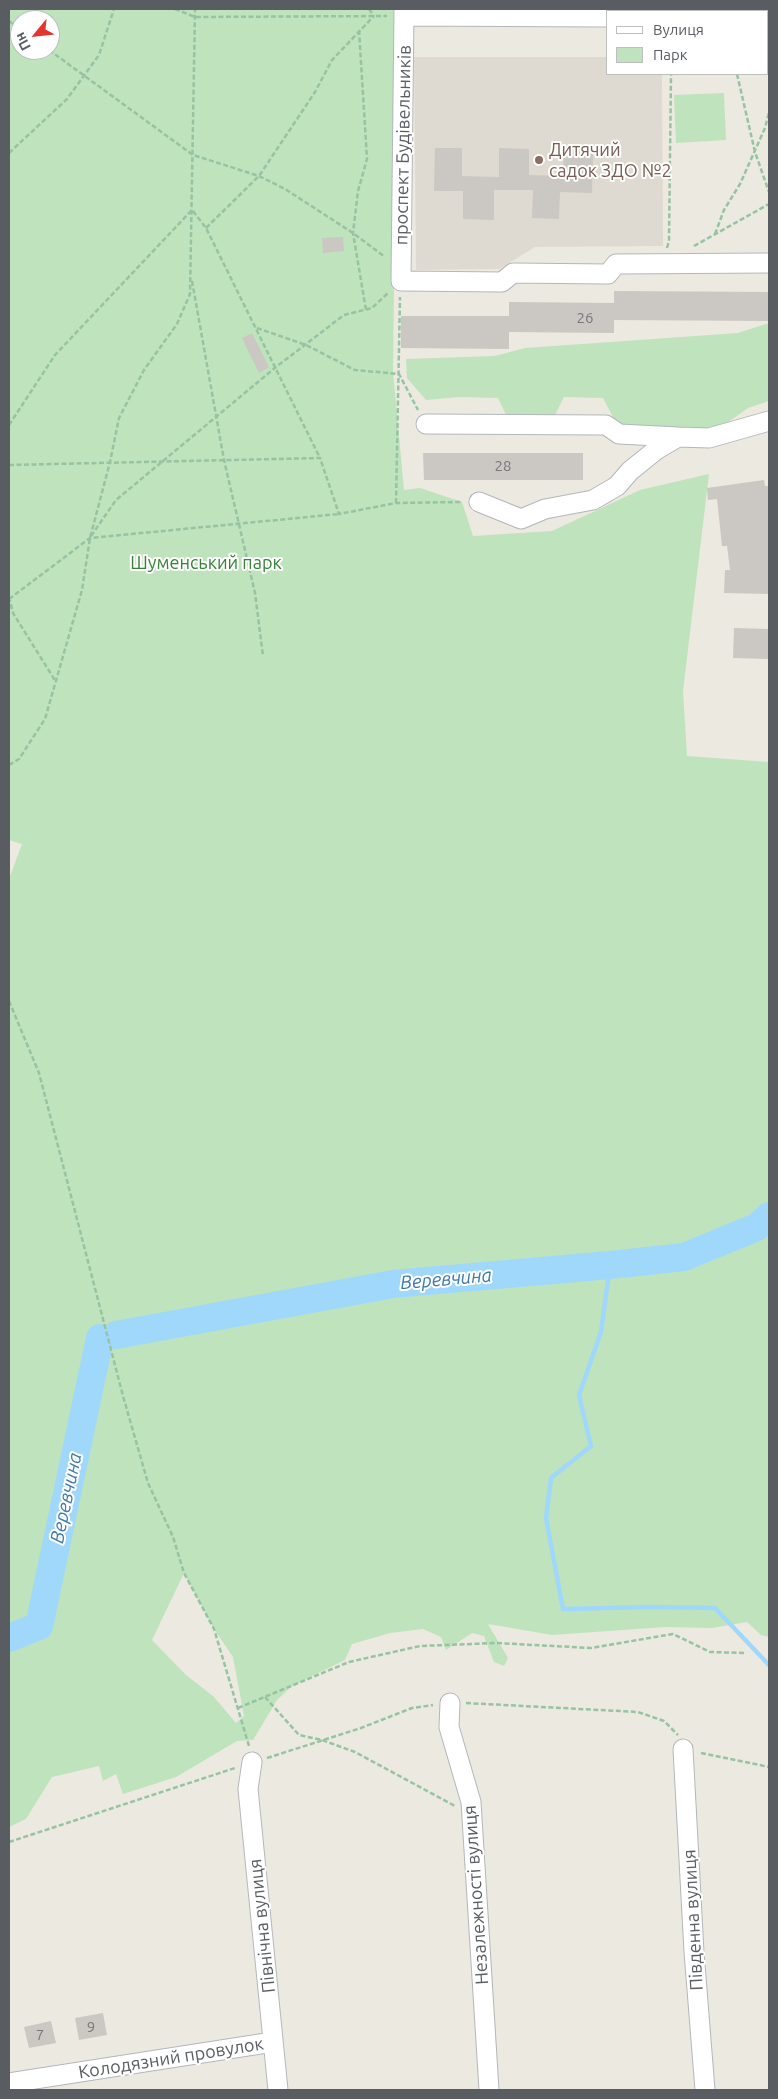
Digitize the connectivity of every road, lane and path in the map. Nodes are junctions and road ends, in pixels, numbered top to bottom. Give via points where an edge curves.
1 (114, 9) edge
2 (175, 9) edge
3 (195, 9) edge
4 (371, 9) edge
5 (404, 12) edge
6 (374, 16) junction
7 (195, 17) junction
8 (606, 17) edge
9 (360, 30) junction
10 (60, 59) edge
11 (671, 75) edge
12 (737, 75) edge
13 (84, 76) junction
14 (769, 112) edge
15 (754, 152) junction
16 (9, 153) edge
17 (193, 156) junction
18 (259, 176) junction
19 (769, 192) edge
20 (769, 204) edge
21 (192, 210) junction
22 (206, 228) junction
23 (353, 233) junction
24 (714, 234) junction
25 (692, 247) dead end
26 (769, 263) edge
27 (662, 264) junction
28 (401, 276) junction
29 (192, 277) junction
30 (366, 310) junction
31 (256, 328) junction
32 (306, 345) junction
33 (276, 367) junction
34 (398, 374) junction
35 (216, 418) junction
36 (769, 421) edge
37 (426, 424) joint
38 (9, 426) edge
39 (678, 437) junction
40 (320, 458) junction
41 (224, 460) junction
42 (165, 461) junction
43 (110, 462) junction
44 (9, 465) edge
45 (479, 502) joint
46 (396, 503) junction
47 (338, 514) junction
48 (239, 524) junction
49 (90, 538) junction
50 (9, 598) edge
51 (263, 656) dead end
52 (56, 682) junction
53 (9, 765) edge
54 (9, 1001) edge
55 (745, 1653) dead end
56 (265, 1697) junction
57 (450, 1703) junction
58 (238, 1708) junction
59 (322, 1740) junction
60 (684, 1749) junction
61 (252, 1762) junction
62 (769, 1767) edge
63 (472, 1815) junction
64 (9, 1842) edge
65 (273, 2042) junction
66 (9, 2083) edge
67 (278, 2090) edge
68 (489, 2090) edge
69 (705, 2090) edge

1 - 13 path via 99,55
2 - 7 path
3 - 7 path
4 - 6 path
5 - 8 street
5 - 28 street, проспект Будівельників
6 - 7 path
6 - 9 path
7 - 17 path
9 - 18 path via 332,60 315,92
9 - 23 path via 367,159 358,191
10 - 13 path
11 - 27 path via 669,241
12 - 15 path
13 - 16 path via 67,99
13 - 17 path
14 - 15 path via 766,128
15 - 19 path
15 - 24 path
17 - 18 path
17 - 21 path
18 - 22 path
18 - 23 path via 286,188
20 - 24 path
21 - 22 path
21 - 29 path
21 - 38 path via 55,355
22 - 31 path
23 - 28 path
23 - 30 path
24 - 25 path
26 - 27 street
27 - 28 street via 616,264 608,274 512,273 502,282
28 - 30 path via 372,308
28 - 34 path
29 - 35 path
29 - 43 path via 190,294 177,324 144,370 119,418
30 - 32 path via 344,315
31 - 32 path
31 - 33 path
32 - 33 path
32 - 34 path via 355,370
33 - 35 path
33 - 40 path
34 - 37 path
34 - 46 path
35 - 41 path
35 - 42 path
36 - 39 street via 709,438
37 - 39 street via 606,425 619,434
39 - 45 street via 656,450 617,486 593,500 545,509 521,519
40 - 41 path
40 - 47 path
41 - 42 path
41 - 48 path
42 - 43 path
42 - 49 path via 116,500
43 - 44 path
43 - 49 path
45 - 46 path
46 - 47 path
47 - 48 path
48 - 49 path
48 - 51 path via 255,593
49 - 50 path
49 - 52 path via 82,590
50 - 52 path via 13,613
52 - 53 path via 46,719 18,759
54 - 58 path via 39,1073 148,1483 174,1537 184,1573 214,1629
55 - 56 path via 710,1652 674,1634 591,1648 496,1643 420,1646 350,1662
56 - 58 path
56 - 59 path via 299,1735
57 - 59 path via 412,1708
57 - 60 path via 638,1712 664,1721 678,1735
57 - 63 street, Незалежності вулиця via 449,1727
58 - 61 path
59 - 61 path
59 - 63 path via 355,1752
60 - 62 path
60 - 69 street, Південна вулиця
61 - 64 path
61 - 65 street, Північна вулиця via 248,1789
63 - 68 street, Незалежності вулиця
65 - 66 street, Колодязний провулок
65 - 67 street, Північна вулиця

